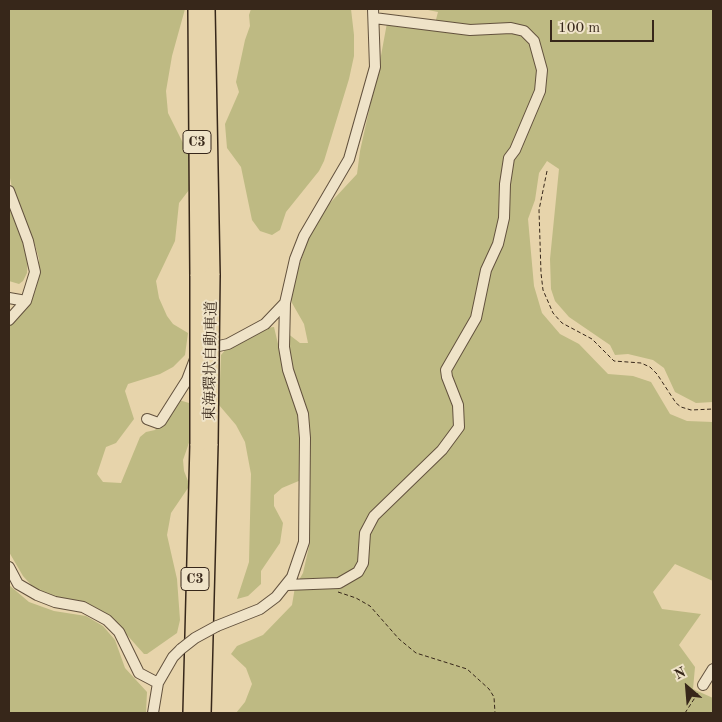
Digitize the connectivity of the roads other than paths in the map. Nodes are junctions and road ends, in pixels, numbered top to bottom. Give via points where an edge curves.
1 (196, 9) edge
2 (208, 9) edge
3 (373, 13) edge
4 (9, 191) edge
5 (205, 276) junction
6 (9, 298) edge
7 (26, 301) junction
8 (285, 303) junction
9 (9, 320) edge
10 (147, 419) dead end
11 (204, 444) junction
12 (9, 567) edge
13 (287, 585) junction
14 (713, 669) edge
15 (158, 683) junction
16 (703, 685) road end
17 (153, 713) edge
18 (191, 713) edge
19 (202, 713) edge

1 - 5 highway, 東海環状自動車道 / C3
2 - 5 highway, 東海環状自動車道 / C3
3 - 8 street via 375,67 349,159 304,236 294,259
3 - 13 street via 470,30 510,28 524,31 534,41 542,70 540,91 509,158 504,184 504,218 498,244 486,270 476,318 446,370 458,404 459,426 442,450 374,516 364,538 361,569 355,575 340,583
4 - 7 street via 35,266
5 - 11 highway, 東海環状自動車道 / C3, bridge
6 - 7 street
7 - 9 street
8 - 10 street via 265,324 228,344 200,352 161,421
8 - 13 street via 284,347 303,414 305,438 304,542
11 - 18 highway, 東海環状自動車道 / C3
11 - 19 highway, 東海環状自動車道 / C3
12 - 15 street via 18,584 37,595 83,607 107,620 124,640 135,667
13 - 15 street, bridge via 260,608 195,638 169,663
14 - 16 street
15 - 17 street

